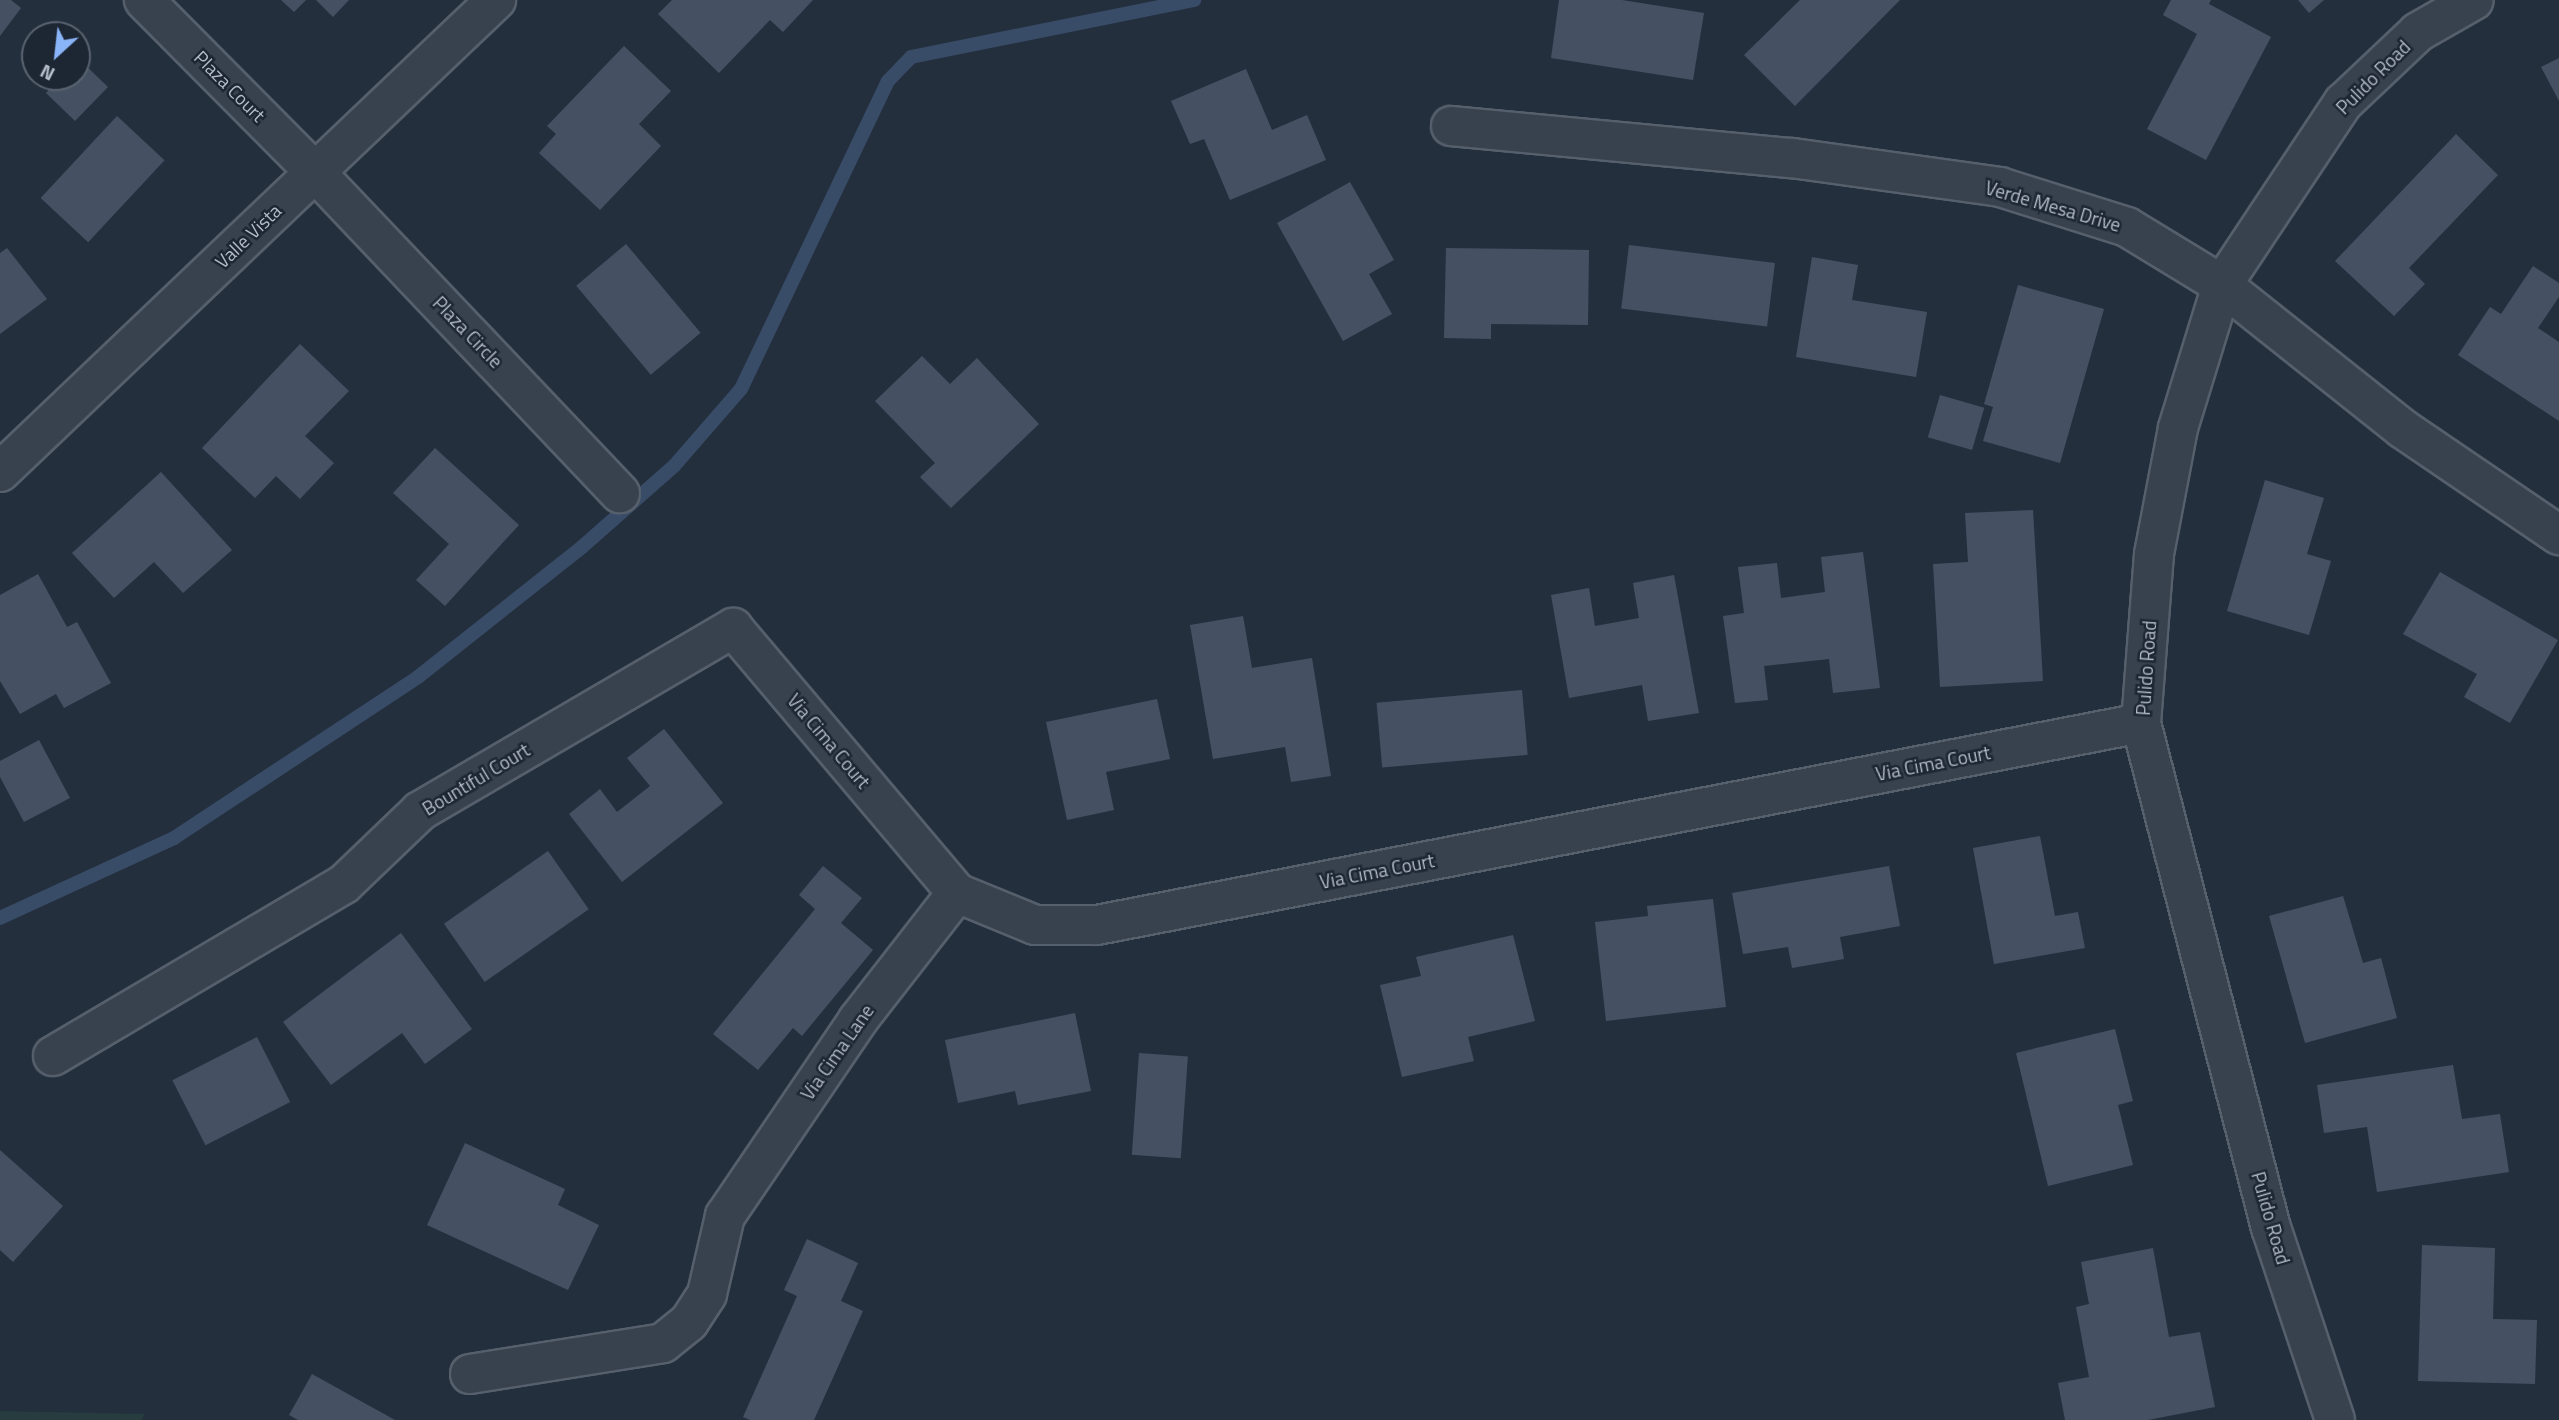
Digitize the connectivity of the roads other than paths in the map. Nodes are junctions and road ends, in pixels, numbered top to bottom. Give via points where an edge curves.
1 (144, 0) edge
2 (496, 0) edge
3 (2474, 0) edge
4 (1451, 126) dead end
5 (315, 172) junction
6 (2222, 285) junction
7 (0, 472) edge
8 (620, 492) dead end
9 (2559, 536) edge
10 (733, 628) joint
11 (2141, 723) junction
12 (957, 894) junction
13 (53, 1056) dead end
14 (470, 1374) dead end
15 (2335, 1420) edge

1 - 5 street, Plaza Court
2 - 5 street, Valle Vista
3 - 6 street, Pulido Road via 2418,32 2343,103
4 - 6 street, Verde Mesa Drive via 1791,158 2000,187 2127,227
5 - 7 street, Valle Vista
5 - 8 street, Plaza Circle
6 - 9 street, Verde Mesa Drive via 2403,429
6 - 11 street, Pulido Road via 2178,428 2154,554
10 - 12 street, Via Cima Court
10 - 13 street, Bountiful Court via 420,811 344,884
11 - 12 street, Via Cima Court via 1097,925 1035,925
11 - 15 street, Pulido Road via 2271,1228
12 - 14 street, Via Cima Lane via 858,1020 725,1216 707,1294 689,1322 663,1343

